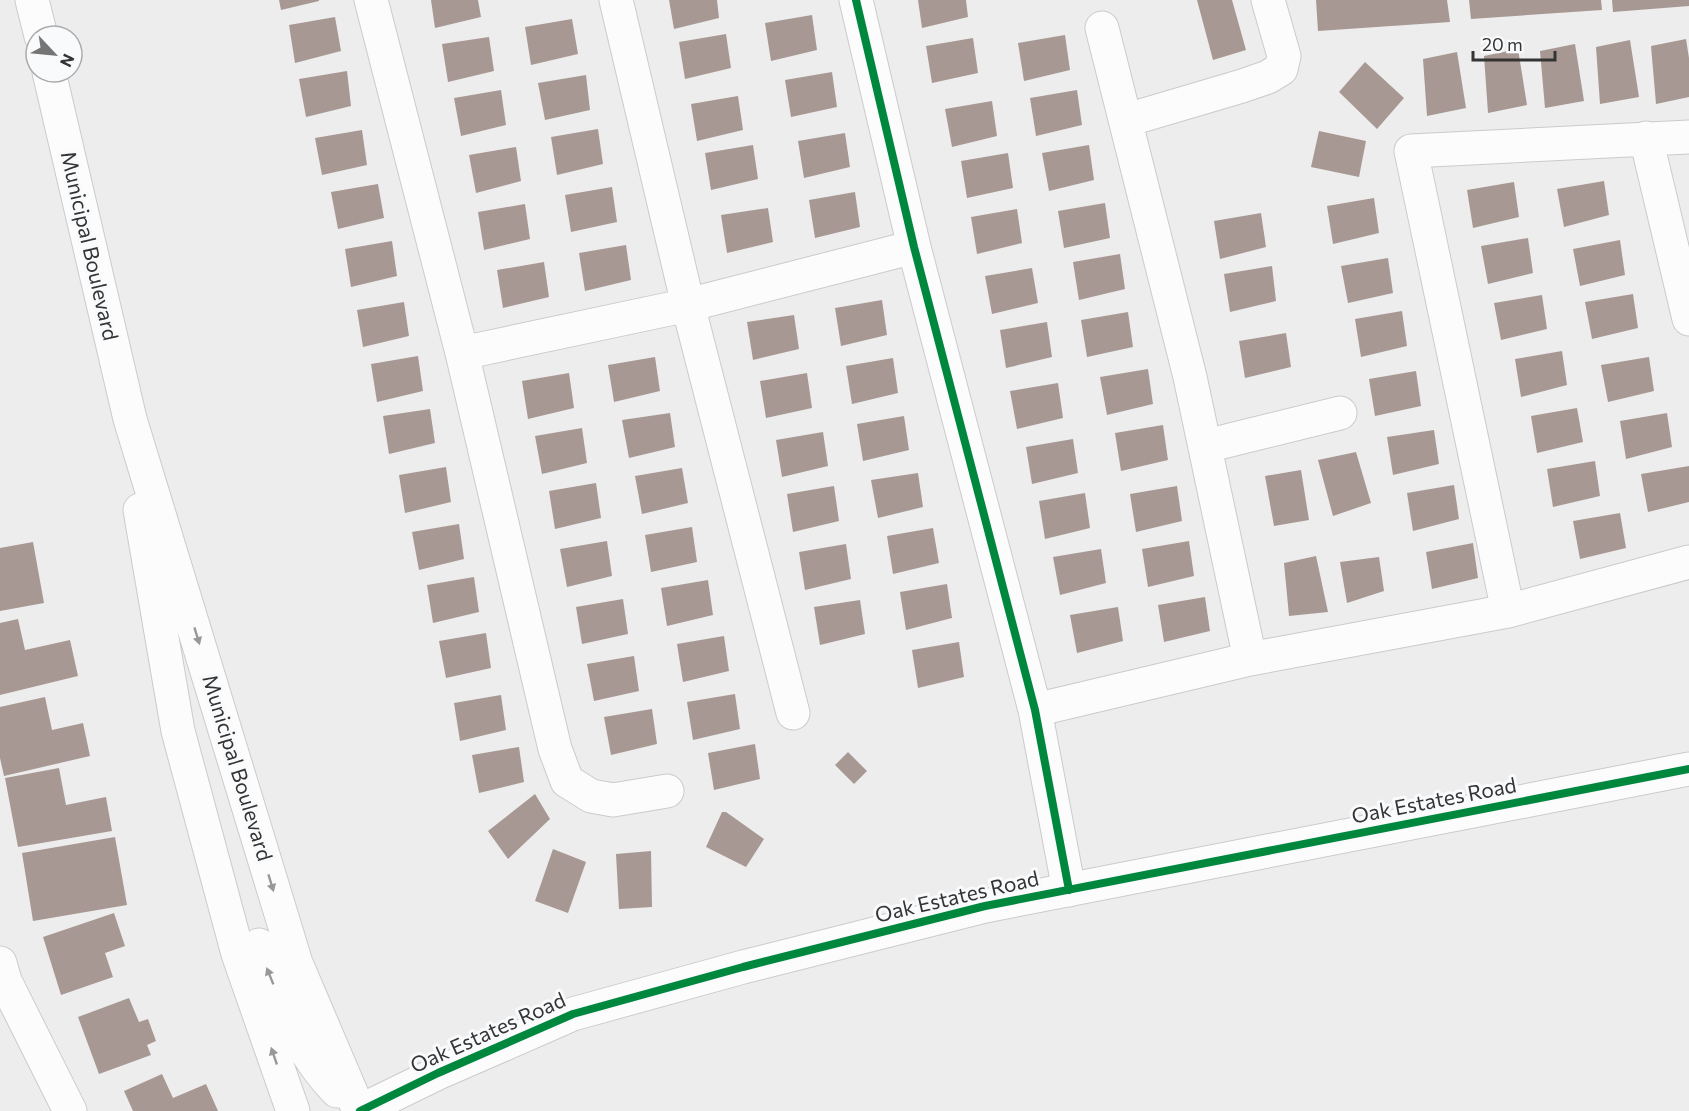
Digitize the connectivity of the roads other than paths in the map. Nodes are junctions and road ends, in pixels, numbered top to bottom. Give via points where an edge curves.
1 (32, 0) edge
2 (371, 0) edge
3 (616, 0) edge
4 (856, 0) edge
5 (1268, 0) edge
6 (38, 24) edge
7 (1102, 28) dead end
8 (52, 84) edge
9 (1126, 120) junction
10 (1689, 137) edge
11 (1646, 138) junction
12 (914, 247) junction
13 (688, 305) junction
14 (1689, 319) edge
15 (462, 353) junction
16 (1340, 413) dead end
17 (130, 419) junction
18 (1206, 446) junction
19 (144, 533) junction
20 (1689, 562) edge
21 (1508, 611) junction
22 (1250, 659) junction
23 (1035, 710) junction
24 (793, 713) dead end
25 (1689, 769) edge
26 (667, 791) dead end
27 (1068, 890) junction
28 (2, 975) edge
29 (70, 1111) edge
30 (293, 1111) edge
31 (359, 1111) edge

1 - 6 street
2 - 15 street
3 - 13 street
4 - 12 street
5 - 9 street via 1284,56 1281,69 1242,86
7 - 9 street
8 - 17 street, Municipal Boulevard
9 - 18 street
10 - 11 street
11 - 14 street
11 - 21 street via 1412,151
12 - 13 street
12 - 23 street
13 - 15 street
13 - 24 street
15 - 26 street via 555,749 567,780 591,796 613,800
16 - 18 street
17 - 19 street, Municipal Boulevard
17 -> 31 street, Municipal Boulevard via 296,963
18 - 22 street
30 -> 19 street, Municipal Boulevard via 238,954 178,731
31 -> 19 street via 335,1089 301,1043 270,978 191,713 166,602
20 - 21 street
21 - 22 street
22 - 23 street
23 - 27 street
25 - 27 street, Oak Estates Road
27 - 31 street, Oak Estates Road via 985,906 573,1014
28 - 29 street

